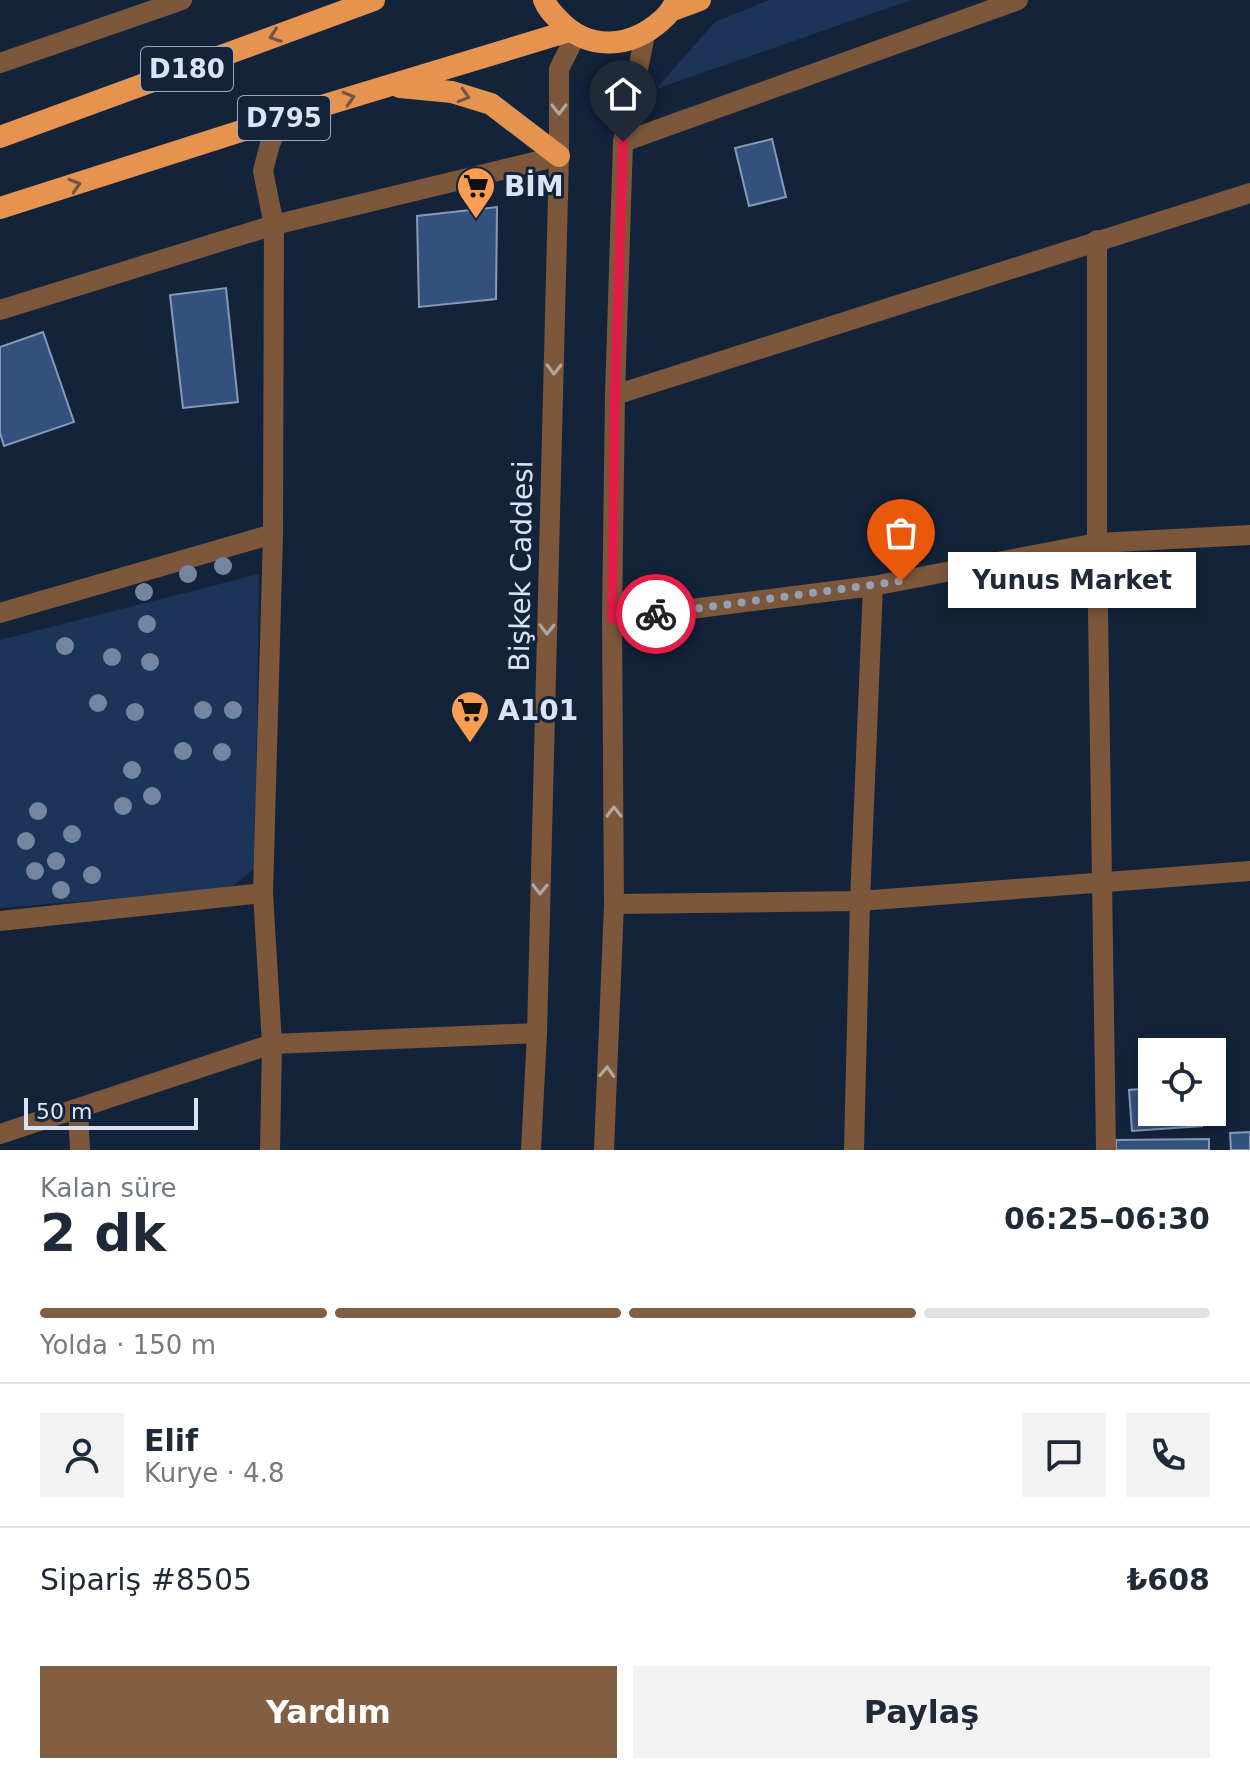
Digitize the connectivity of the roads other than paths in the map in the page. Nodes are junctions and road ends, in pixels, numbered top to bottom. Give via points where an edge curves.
1 (182, 0) edge
2 (374, 0) edge
3 (544, 0) edge
4 (700, 0) edge
5 (1018, 0) edge
6 (675, 5) edge
7 (573, 33) junction
8 (645, 35) junction
9 (0, 63) edge
10 (387, 86) junction
11 (282, 118) junction
12 (0, 137) edge
13 (623, 142) junction
14 (559, 156) junction
15 (1250, 193) edge
16 (0, 208) edge
17 (274, 225) junction
18 (1097, 240) junction
19 (0, 310) edge
20 (615, 395) junction
21 (273, 534) junction
22 (1250, 535) edge
23 (1097, 543) junction
24 (873, 586) junction
25 (0, 613) edge
26 (612, 619) junction
27 (1250, 871) edge
28 (1101, 881) junction
29 (263, 893) junction
30 (860, 901) junction
31 (614, 904) junction
32 (0, 921) edge
33 (537, 1033) junction
34 (272, 1044) junction
35 (78, 1109) junction
36 (0, 1134) edge
37 (80, 1150) edge
38 (270, 1150) edge
39 (531, 1150) edge
40 (604, 1150) edge
41 (854, 1150) edge
42 (1106, 1150) edge

1 - 9 street
2 -> 12 highway, D180
3 - 7 highway
4 - 6 highway
5 - 13 street
6 - 8 highway
7 - 8 highway, D795 via 610,43
7 - 10 highway, D795
7 -> 14 street, Bişkek Caddesi via 559,69
8 - 13 street
11 -> 10 highway, D795
10 -> 14 highway via 452,92 491,104
16 -> 11 highway, D795
11 - 17 street via 263,171
13 - 20 street
14 - 17 street
14 -> 33 street, Bişkek Caddesi
15 - 18 street
17 - 19 street
17 - 21 street
18 - 20 street
18 - 23 street
20 - 26 street
21 - 25 street
21 - 29 street
22 - 23 street
23 - 24 street
23 - 28 street
24 - 26 street
24 - 30 street
31 -> 26 street
27 - 28 street
28 - 30 street
28 - 42 street
29 - 32 street
29 - 34 street
30 - 31 street
30 - 41 street
40 -> 31 street
33 - 34 street
33 - 39 street, Bişkek Caddesi
34 - 35 street
34 - 38 street
35 - 36 street
35 - 37 street

